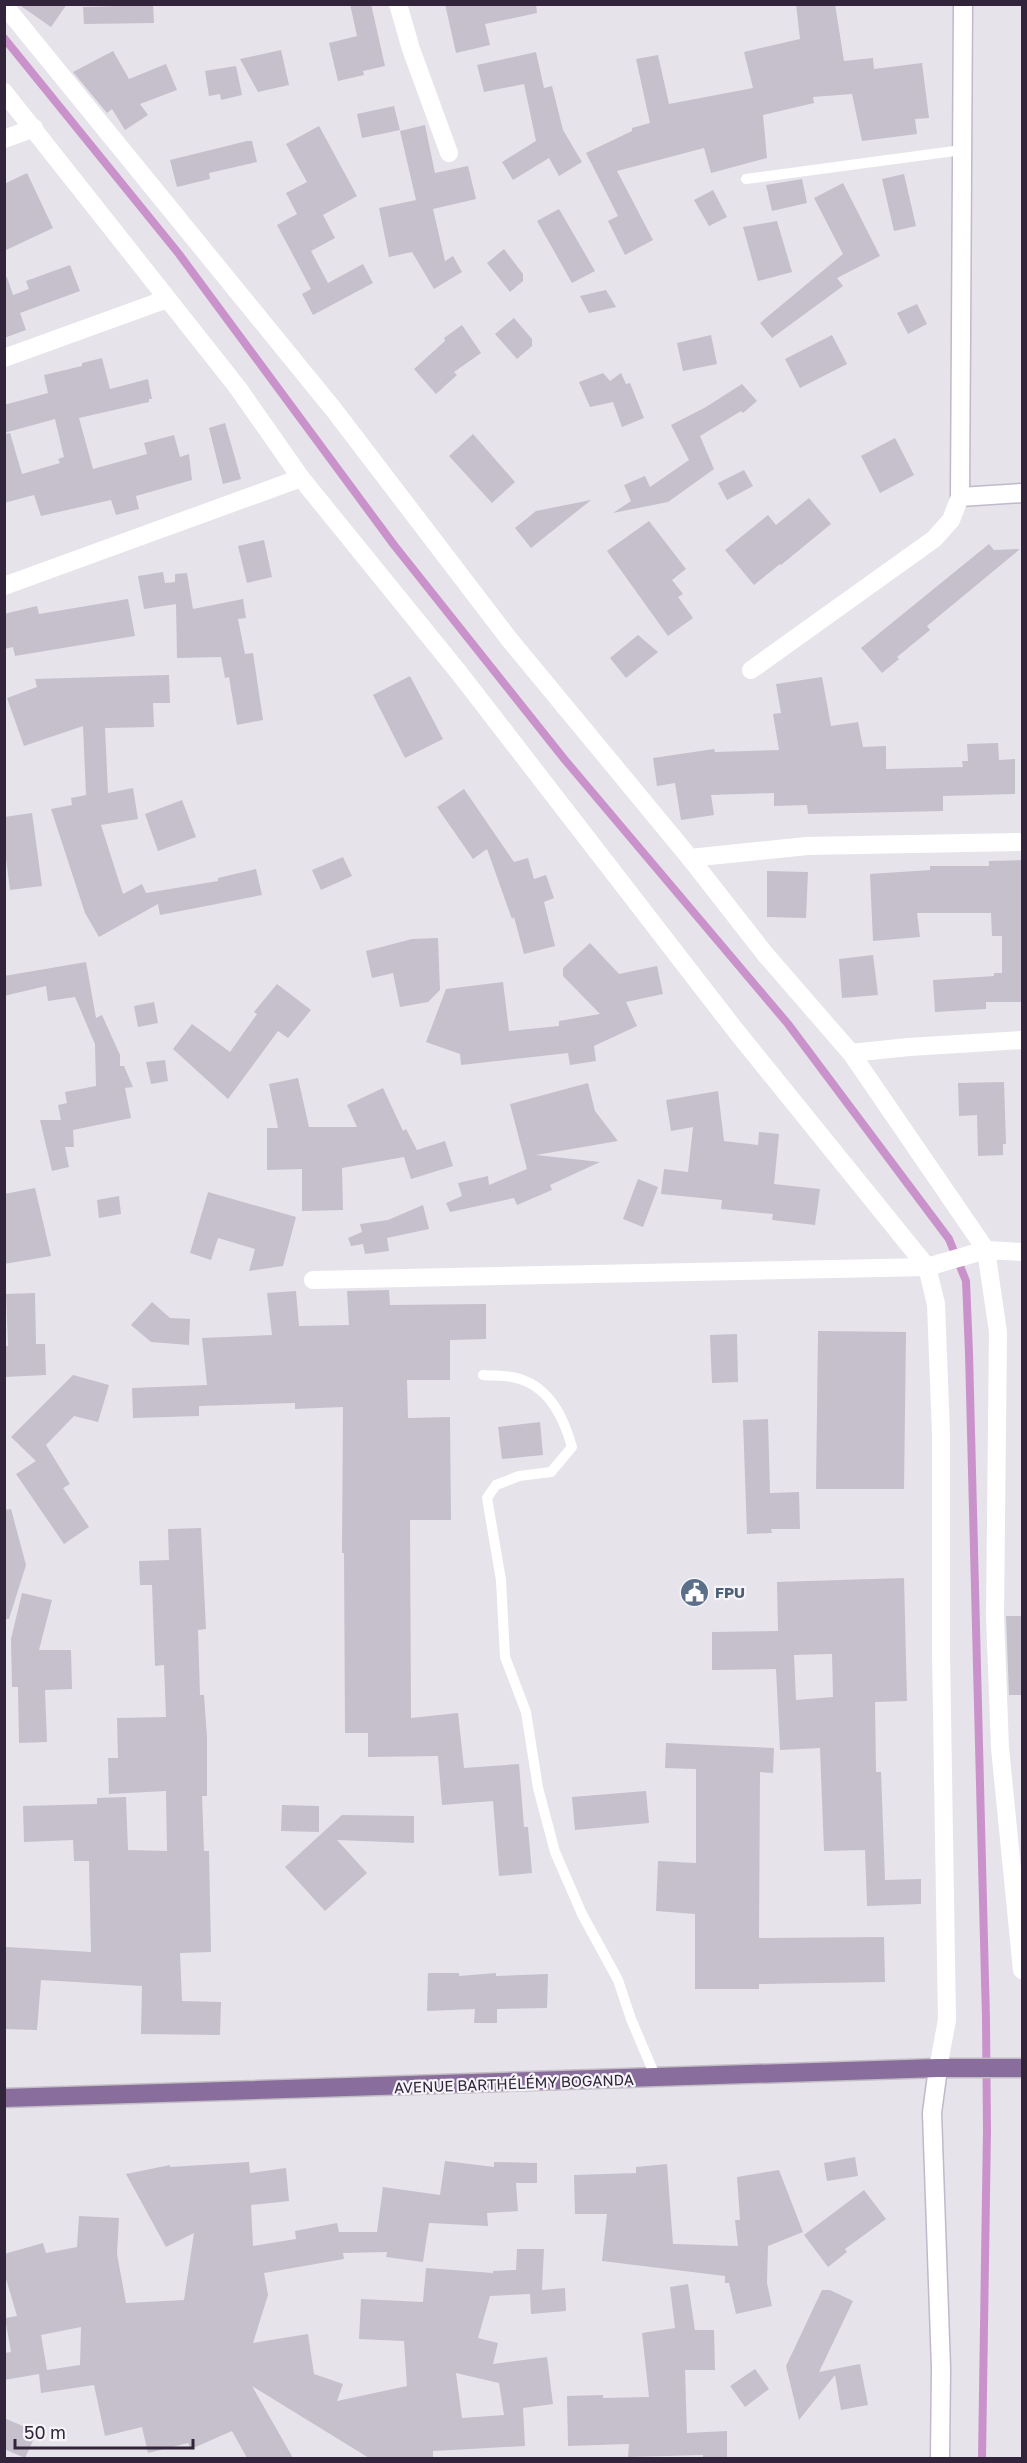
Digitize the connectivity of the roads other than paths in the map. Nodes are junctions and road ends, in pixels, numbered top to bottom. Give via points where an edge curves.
1 (398, 4) edge
2 (963, 4) edge
3 (4, 5) edge
4 (4, 92) edge
5 (34, 128) junction
6 (4, 139) edge
7 (962, 150) junction
8 (449, 153) dead end
9 (746, 179) dead end
10 (167, 299) junction
11 (4, 358) edge
12 (301, 478) junction
13 (1023, 493) edge
14 (960, 497) junction
15 (4, 586) edge
16 (751, 670) dead end
17 (1023, 842) edge
18 (690, 858) junction
19 (1023, 1041) edge
20 (851, 1053) junction
21 (986, 1250) junction
22 (1023, 1252) edge
23 (927, 1267) junction
24 (313, 1280) dead end
25 (483, 1376) dead end
26 (1023, 1970) edge
27 (938, 2068) junction
28 (1017, 2068) edge
29 (656, 2078) junction
30 (4, 2098) edge
31 (940, 2458) edge

1 - 8 street
2 - 7 street
3 - 18 street via 334,410 509,639
4 - 5 street
5 - 6 street
5 - 10 street
7 - 9 lane
7 - 14 street
10 - 11 street
10 - 12 street via 238,388
12 - 15 street
12 - 23 street
13 - 14 street
14 - 16 street via 951,520 934,539
17 - 18 street via 807,846
18 - 20 street via 765,954
19 - 20 street
20 - 21 street
21 - 22 street
21 - 23 street
21 - 26 street via 999,1332 995,1617 1000,1748
23 - 24 street
23 - 27 street via 936,1304 941,1434 947,2020
25 - 29 lane via 520,1378 547,1394 563,1418 572,1447 551,1472 519,1476 496,1485 488,1498 501,1580 506,1657 526,1712 538,1788 555,1852 582,1914 618,1980
27 - 28 main road, AVENUE BARTHÉLÉMY BOGANDA
27 - 29 main road, AVENUE BARTHÉLÉMY BOGANDA
27 - 31 street via 932,2113 941,2368
29 - 30 main road, AVENUE BARTHÉLÉMY BOGANDA

